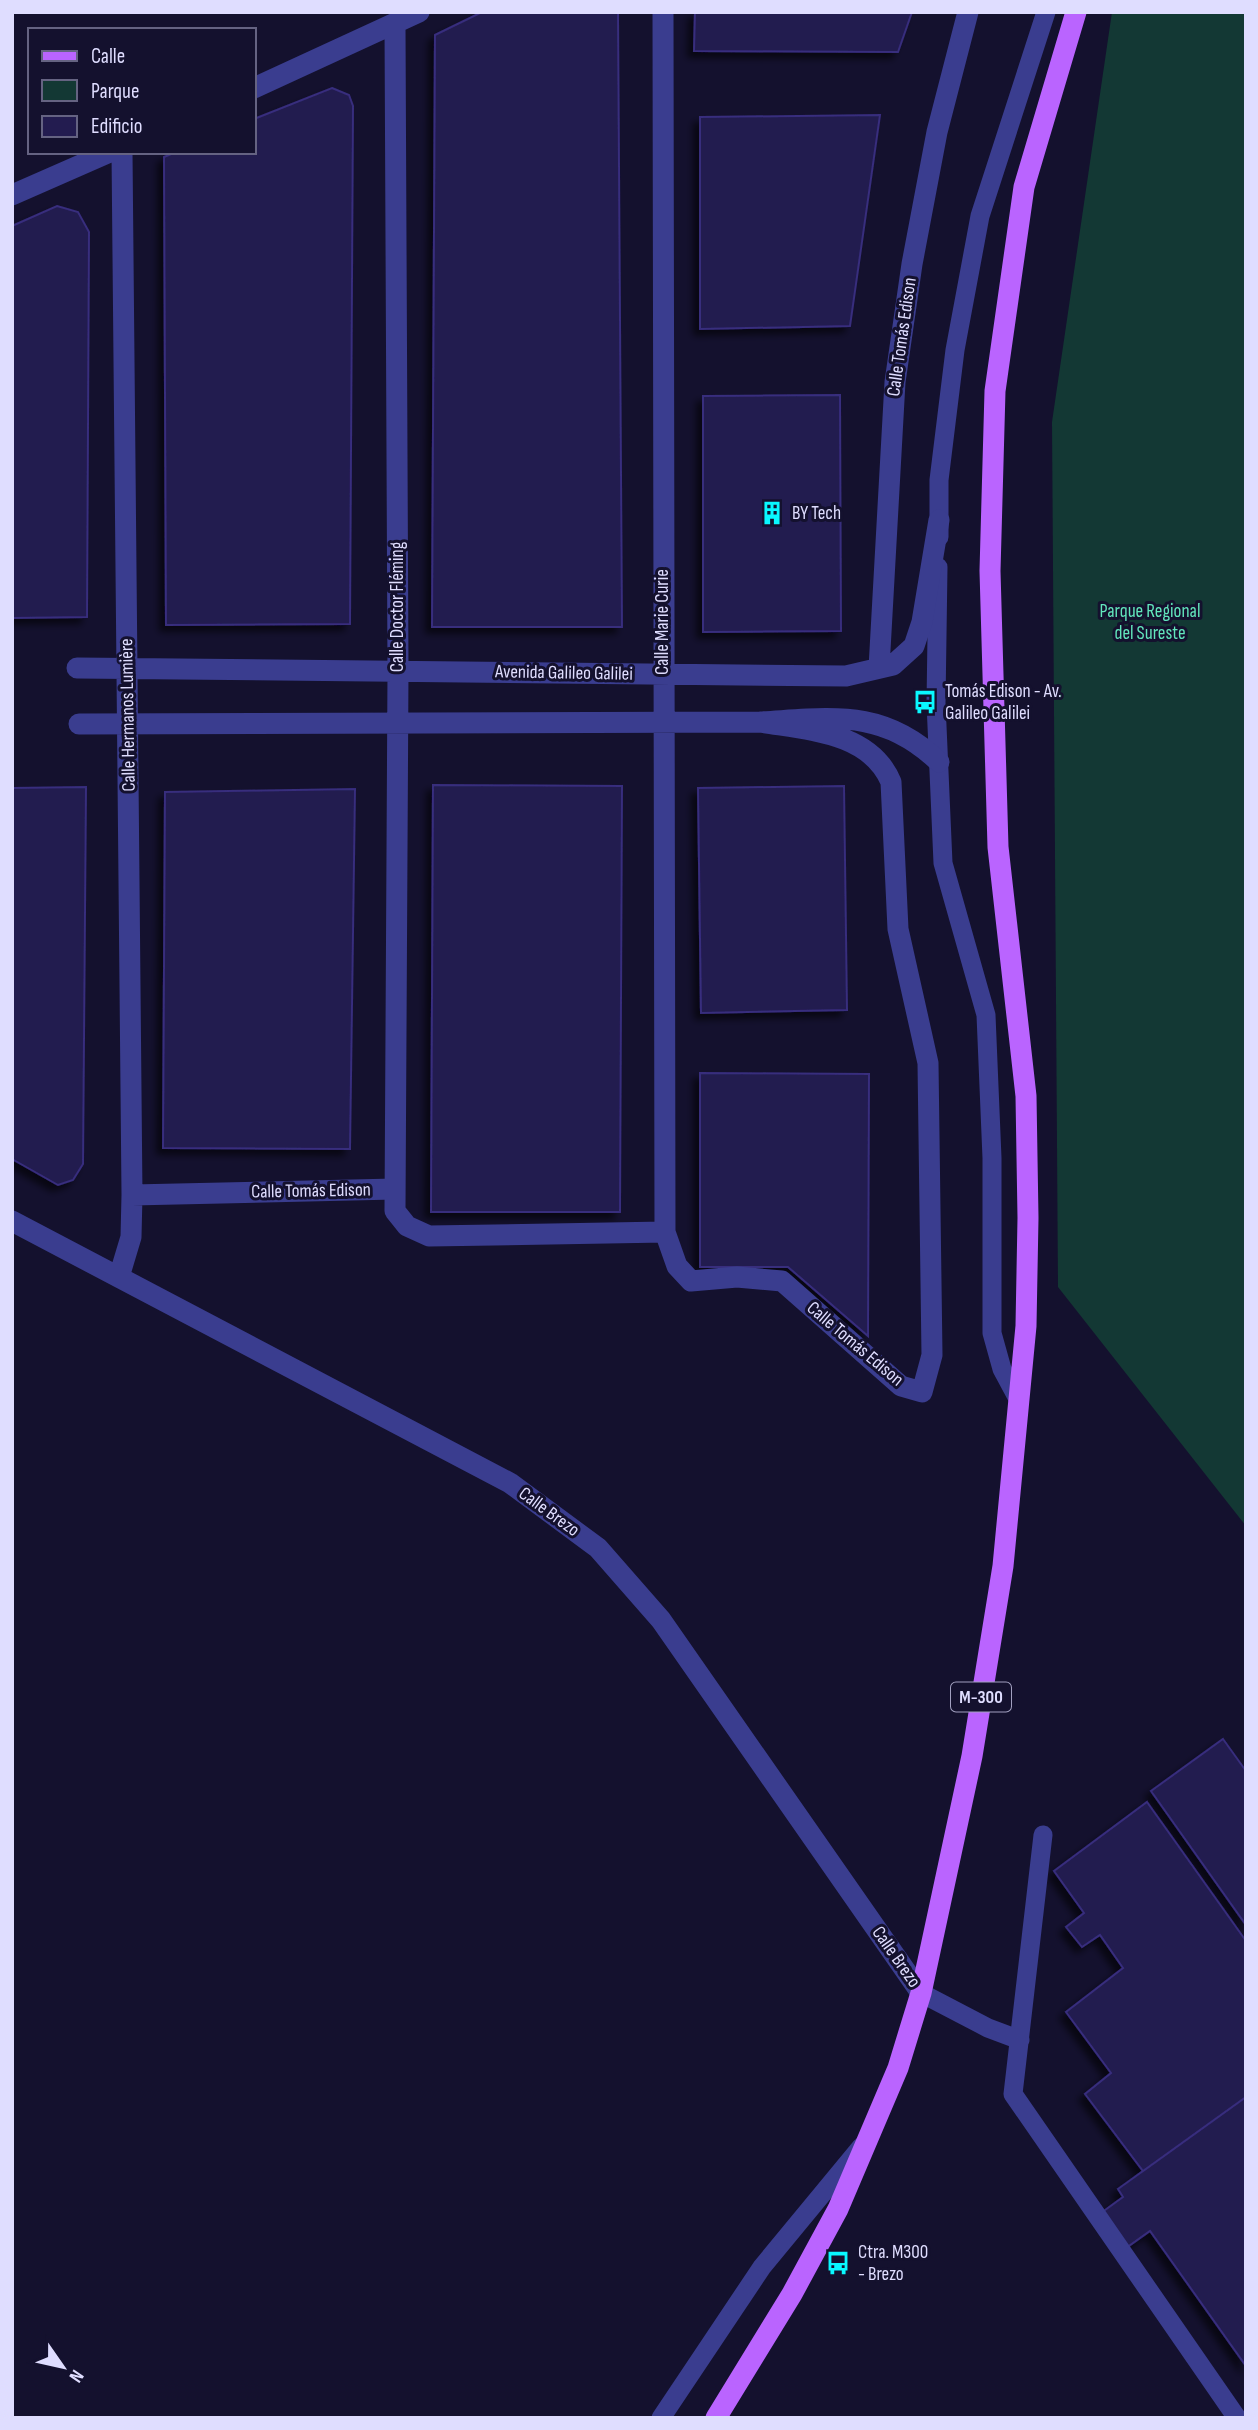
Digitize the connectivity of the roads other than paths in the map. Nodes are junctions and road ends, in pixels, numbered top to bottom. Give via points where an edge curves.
1 (419, 12) edge
2 (663, 12) edge
3 (968, 12) edge
4 (1046, 12) edge
5 (1076, 12) edge
6 (395, 25) junction
7 (256, 87) edge
8 (105, 154) edge
9 (122, 154) edge
10 (12, 195) edge
11 (939, 520) junction
12 (77, 668) dead end
13 (127, 668) junction
14 (879, 668) junction
15 (398, 671) junction
16 (662, 674) junction
17 (760, 722) junction
18 (663, 723) junction
19 (79, 724) dead end
20 (128, 724) junction
21 (396, 724) junction
22 (939, 762) junction
23 (395, 1189) junction
24 (132, 1195) junction
25 (12, 1221) edge
26 (666, 1232) junction
27 (119, 1277) junction
28 (1017, 1397) junction
29 (1043, 1835) dead end
30 (921, 1993) junction
31 (1020, 2040) junction
32 (871, 2135) junction
33 (662, 2418) edge
34 (716, 2418) edge
35 (1237, 2418) edge

1 - 6 street
2 - 16 street, Calle Marie Curie
3 - 14 street, Calle Tomás Edison via 937,132 897,369
4 - 11 lane via 980,216 955,350 939,480
5 - 28 main road, M-300 via 1024,187 995,391 990,571 998,847 1026,1097 1026,1326
6 - 7 street
6 - 15 street, Calle Doctor Fléming
8 - 10 street
9 - 13 street, Calle Hermanos Lumière
11 - 14 street, Avenida Galileo Galilei via 914,646 892,664
11 - 22 lane
12 - 13 street, Avenida Galileo Galilei
13 - 15 street, Avenida Galileo Galilei
13 - 20 street, Calle Hermanos Lumière
14 - 16 street, Avenida Galileo Galilei via 846,676
15 - 16 street, Avenida Galileo Galilei
15 - 21 street, Calle Doctor Fléming
16 - 18 street, Calle Marie Curie
17 - 18 street
17 - 22 street via 854,719 882,724 919,743
17 - 26 street, Calle Tomás Edison via 825,733 863,748 883,763 891,782 898,929 928,1063 932,1355 922,1392 901,1386 782,1280 691,1281 677,1266
18 - 21 street
18 - 26 street, Calle Marie Curie
19 - 20 street
20 - 21 street
20 - 24 street, Calle Hermanos Lumière
21 - 23 street, Calle Doctor Fléming
22 - 28 lane via 943,863 986,1016 992,1333 1002,1369
23 - 24 street, Calle Tomás Edison
23 - 26 street, Calle Tomás Edison via 395,1211 407,1226 429,1236
24 - 27 street, Calle Hermanos Lumière via 131,1237
25 - 27 street, Calle Brezo
27 - 30 street, Calle Brezo via 510,1483 598,1548 661,1620
28 - 30 main road, M-300 via 1003,1566 972,1756
29 - 31 lane
30 - 31 lane
30 - 32 main road, M-300
31 - 35 lane via 1013,2094
32 - 33 lane via 762,2267
32 - 34 main road, M-300 via 792,2294

